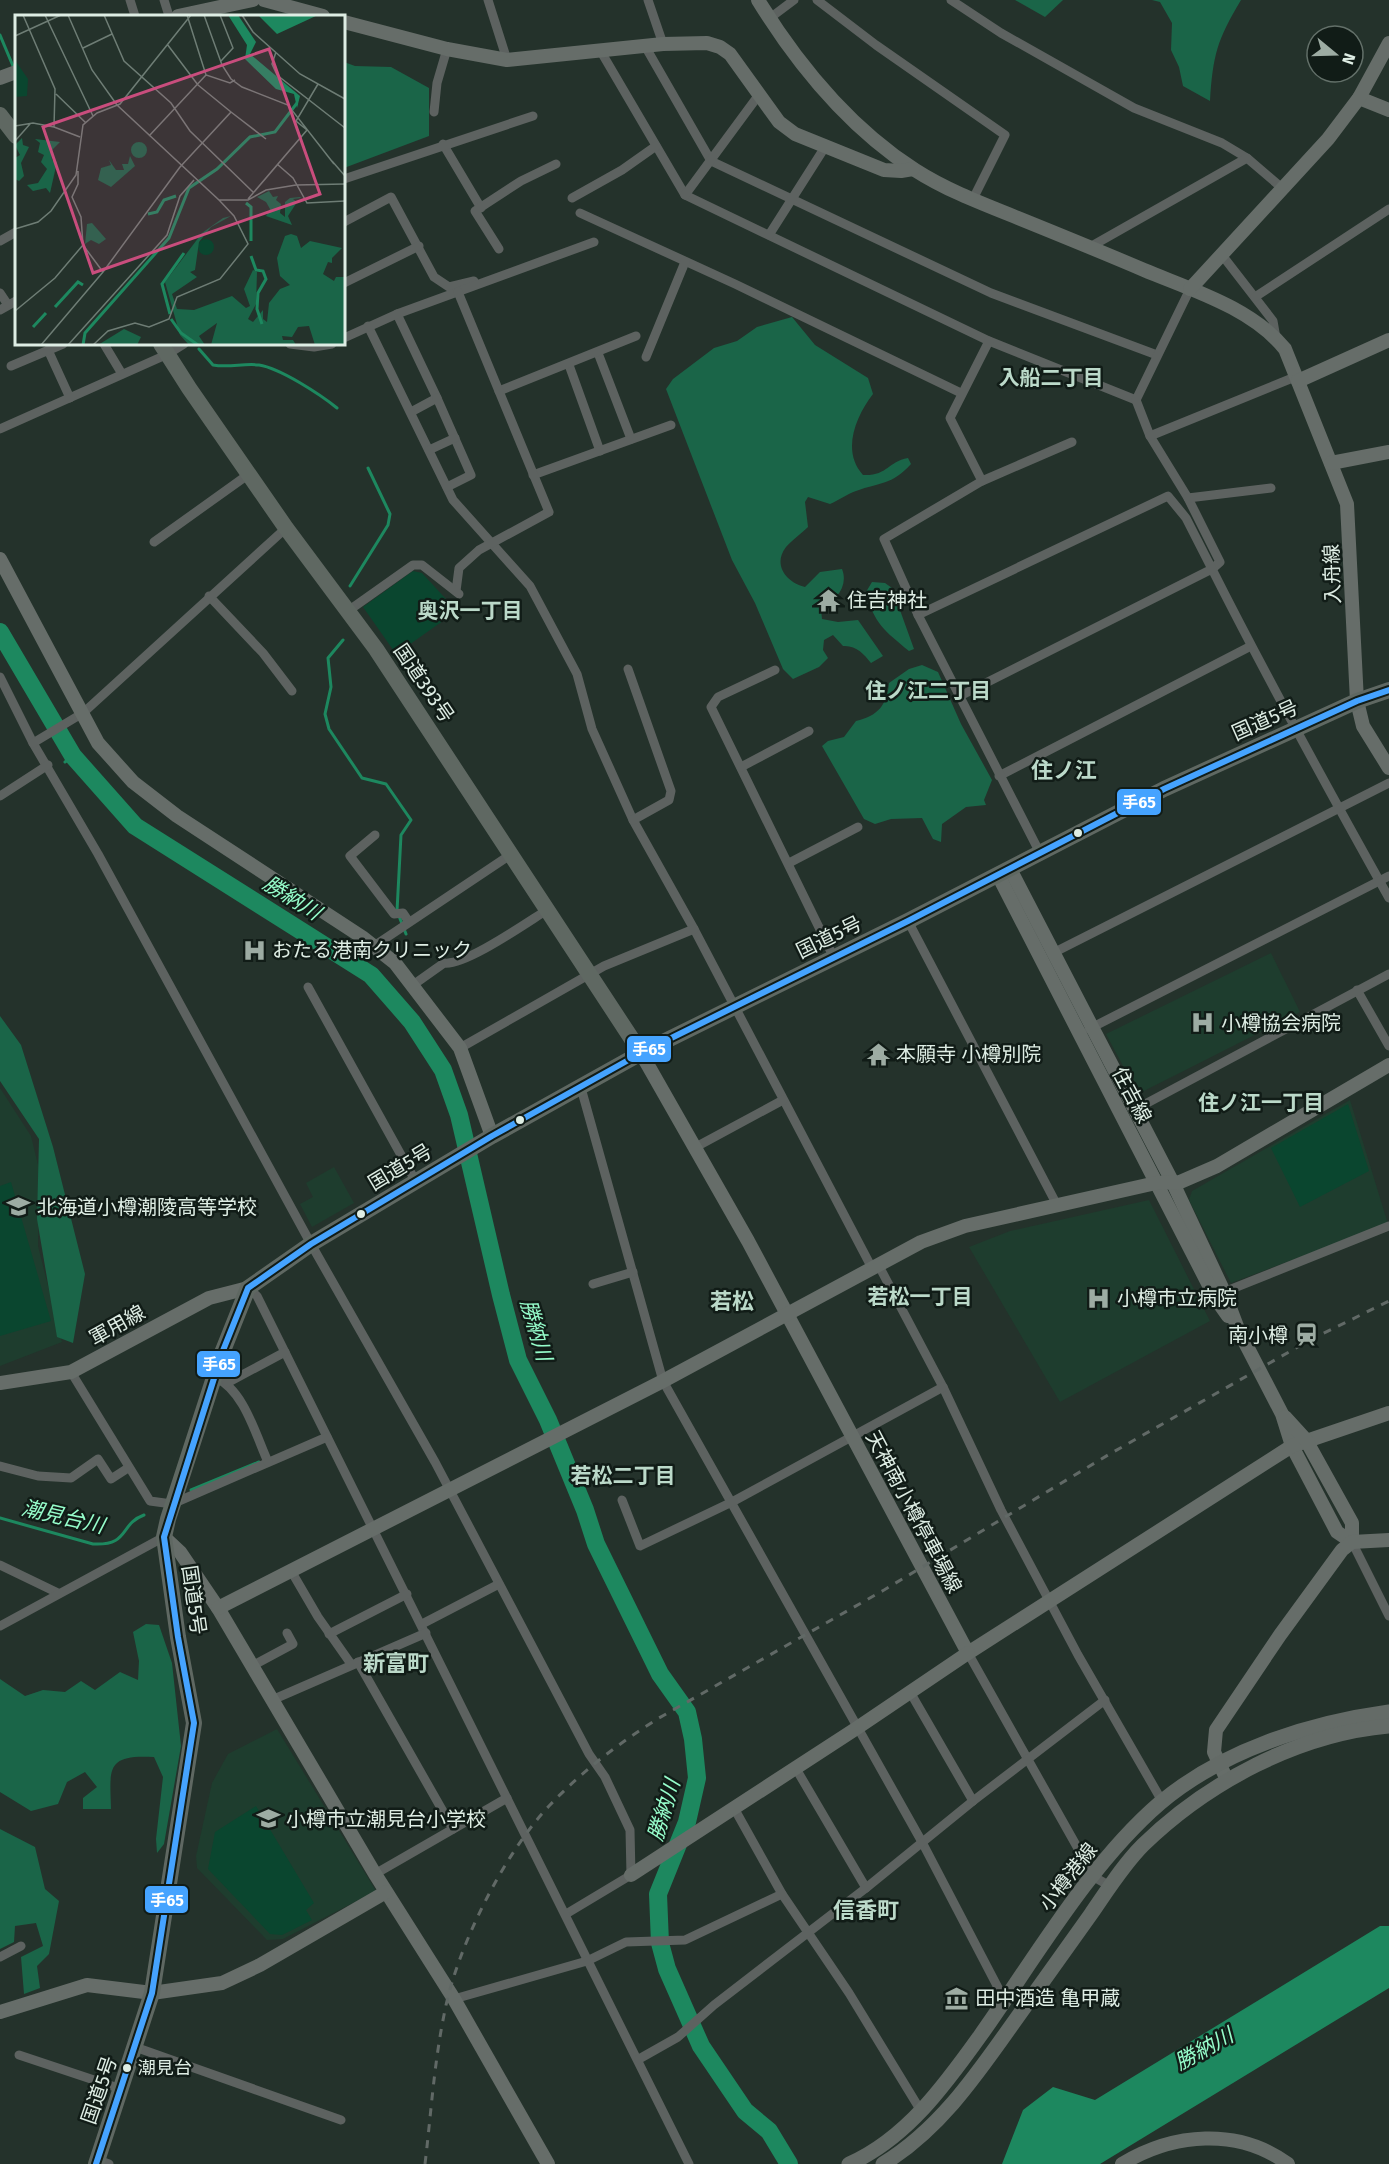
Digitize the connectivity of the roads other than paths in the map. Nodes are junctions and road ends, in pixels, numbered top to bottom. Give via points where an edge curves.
1 (130, 0) edge
2 (164, 0) edge
3 (253, 0) edge
4 (264, 0) edge
5 (488, 0) edge
6 (648, 0) edge
7 (758, 0) edge
8 (794, 0) edge
9 (817, 0) edge
10 (951, 0) edge
11 (214, 4) edge
12 (135, 15) edge
13 (169, 15) edge
14 (181, 15) edge
15 (318, 15) edge
16 (770, 18) junction
17 (345, 22) edge
18 (1389, 43) edge
19 (663, 44) junction
20 (645, 46) junction
21 (447, 49) junction
22 (600, 50) junction
23 (507, 60) junction
24 (15, 72) edge
25 (0, 78) edge
26 (758, 96) junction
27 (1359, 98) junction
28 (1389, 110) edge
29 (434, 112) dead end
30 (0, 115) edge
31 (533, 116) dead end
32 (15, 135) edge
33 (443, 144) junction
34 (656, 146) junction
35 (825, 147) junction
36 (1247, 158) junction
37 (711, 161) junction
38 (556, 164) dead end
39 (913, 169) junction
40 (345, 179) edge
41 (1282, 188) junction
42 (685, 195) junction
43 (572, 198) dead end
44 (793, 200) junction
45 (973, 200) junction
46 (481, 208) junction
47 (1389, 208) edge
48 (580, 213) dead end
49 (345, 221) edge
50 (15, 233) edge
51 (769, 236) junction
52 (0, 241) edge
53 (594, 242) dead end
54 (418, 246) junction
55 (1090, 247) junction
56 (499, 249) dead end
57 (1222, 255) junction
58 (685, 262) junction
59 (345, 282) edge
60 (485, 283) junction
61 (1190, 289) junction
62 (0, 292) edge
63 (458, 292) junction
64 (1255, 297) junction
65 (8, 305) edge
66 (397, 314) junction
67 (368, 326) junction
68 (636, 336) dead end
69 (345, 338) edge
70 (1276, 338) junction
71 (1389, 340) edge
72 (989, 341) junction
73 (60, 345) edge
74 (105, 345) edge
75 (180, 345) edge
76 (302, 345) edge
77 (323, 345) edge
78 (165, 349) edge
79 (48, 350) junction
80 (598, 353) junction
81 (1157, 355) junction
82 (646, 357) dead end
83 (569, 365) junction
84 (11, 366) dead end
85 (122, 374) junction
86 (1297, 379) junction
87 (498, 391) junction
88 (961, 393) junction
89 (70, 398) junction
90 (437, 398) junction
91 (1136, 400) junction
92 (411, 412) junction
93 (671, 425) dead end
94 (0, 429) edge
95 (1150, 436) junction
96 (455, 438) junction
97 (631, 439) junction
98 (1072, 442) dead end
99 (429, 450) junction
100 (600, 451) junction
101 (1389, 452) edge
102 (1331, 463) junction
103 (249, 474) junction
104 (533, 475) junction
105 (982, 481) junction
106 (447, 487) junction
107 (1271, 488) dead end
108 (1188, 498) junction
109 (286, 528) junction
110 (154, 542) dead end
111 (493, 542) junction
112 (0, 558) edge
113 (1212, 568) junction
114 (209, 596) junction
115 (348, 611) junction
116 (918, 615) junction
117 (1251, 646) junction
118 (628, 669) dead end
119 (775, 670) dead end
120 (0, 677) edge
121 (1389, 690) edge
122 (292, 691) dead end
123 (958, 697) junction
124 (1357, 701) junction
125 (79, 717) junction
126 (1294, 729) junction
127 (809, 731) dead end
128 (36, 741) junction
129 (48, 765) junction
130 (741, 767) junction
131 (1389, 768) edge
132 (999, 776) junction
133 (1389, 783) edge
134 (0, 796) edge
135 (1340, 809) junction
136 (633, 820) junction
137 (858, 827) dead end
138 (375, 835) dead end
139 (1040, 853) junction
140 (510, 855) junction
141 (789, 863) junction
142 (1004, 872) junction
143 (1389, 876) edge
144 (1379, 880) junction
145 (1389, 898) edge
146 (547, 910) junction
147 (908, 921) junction
148 (409, 922) junction
149 (694, 929) junction
150 (374, 946) junction
151 (1053, 953) junction
152 (834, 958) junction
153 (1389, 974) edge
154 (589, 975) junction
155 (413, 985) junction
156 (309, 987) dead end
157 (1358, 990) junction
158 (734, 1008) junction
159 (1092, 1027) junction
160 (1078, 1034) junction
161 (1389, 1046) edge
162 (460, 1048) junction
163 (641, 1053) junction
164 (1389, 1065) edge
165 (581, 1088) junction
166 (783, 1100) junction
167 (1134, 1110) junction
168 (492, 1136) junction
169 (694, 1148) junction
170 (416, 1182) junction
171 (1156, 1183) junction
172 (1173, 1183) junction
173 (1057, 1205) junction
174 (1389, 1226) edge
175 (311, 1244) junction
176 (876, 1268) junction
177 (633, 1272) junction
178 (592, 1284) dead end
179 (248, 1288) junction
180 (1224, 1292) junction
181 (786, 1315) junction
182 (1240, 1334) junction
183 (285, 1352) junction
184 (71, 1372) junction
185 (221, 1381) junction
186 (663, 1381) junction
187 (0, 1383) edge
188 (943, 1387) junction
189 (1389, 1413) edge
190 (1282, 1414) junction
191 (850, 1436) junction
192 (327, 1437) junction
193 (1306, 1440) junction
194 (1292, 1446) junction
195 (267, 1459) junction
196 (0, 1466) edge
197 (128, 1468) junction
198 (449, 1488) junction
199 (622, 1500) dead end
200 (732, 1502) junction
201 (172, 1504) junction
202 (374, 1529) junction
203 (164, 1537) junction
204 (1389, 1540) edge
205 (1352, 1542) junction
206 (0, 1565) edge
207 (290, 1569) junction
208 (499, 1584) junction
209 (58, 1593) junction
210 (407, 1594) junction
211 (1050, 1601) junction
212 (218, 1608) junction
213 (1389, 1616) edge
214 (0, 1626) edge
215 (424, 1628) junction
216 (287, 1633) dead end
217 (330, 1634) junction
218 (968, 1653) junction
219 (354, 1663) junction
220 (252, 1666) junction
221 (910, 1692) junction
222 (272, 1700) junction
223 (1105, 1700) junction
224 (1389, 1712) edge
225 (1389, 1726) edge
226 (857, 1728) junction
227 (1029, 1758) junction
228 (1218, 1765) junction
229 (795, 1767) junction
230 (1227, 1780) junction
231 (507, 1798) junction
232 (973, 1801) junction
233 (1162, 1802) junction
234 (734, 1808) junction
235 (453, 1829) junction
236 (922, 1842) junction
237 (637, 1871) junction
238 (375, 1874) junction
239 (1094, 1876) junction
240 (1110, 1886) junction
241 (866, 1888) junction
242 (386, 1892) junction
243 (782, 1894) junction
244 (566, 1914) junction
245 (808, 1932) junction
246 (21, 1946) dead end
247 (0, 1957) edge
248 (587, 1961) junction
249 (152, 1993) junction
250 (454, 1999) junction
251 (1005, 2001) junction
252 (0, 2012) edge
253 (135, 2047) junction
254 (19, 2055) dead end
255 (639, 2059) junction
256 (121, 2089) junction
257 (921, 2111) junction
258 (341, 2120) dead end
259 (101, 2163) edge
260 (548, 2164) edge
261 (689, 2164) edge
262 (849, 2164) edge
263 (883, 2164) edge
264 (1122, 2164) edge
265 (1288, 2164) edge

1 - 12 street
2 - 13 street
3 - 11 street
4 - 15 street
5 - 23 street
6 - 19 street
7 - 16 street
8 - 16 street
9 - 45 street via 1005,135
10 - 36 street via 1001,33 1134,108 1222,142
11 - 14 street
16 - 39 street via 846,114
17 - 21 street
18 - 27 street
19 - 20 street
19 - 26 street via 707,43 720,47 730,54
20 - 22 street
20 - 37 street
21 - 23 street
21 - 29 street
22 - 23 street
22 - 34 street
24 - 25 street
26 - 35 street via 779,122
26 - 37 street
27 - 28 street
27 - 41 street via 1328,139
30 - 32 highway
31 - 33 street
33 - 40 street
33 - 46 street
34 - 42 street
34 - 43 street
35 - 39 street via 884,170
35 - 44 street
36 - 41 street
36 - 55 street
37 - 42 street
37 - 44 street
38 - 46 street via 521,181
39 - 45 street
41 - 57 street
42 - 51 street
44 - 51 street
44 - 81 street via 991,293
45 - 55 street
46 - 56 street via 475,211
47 - 64 street
48 - 58 street
49 - 54 street via 391,196
50 - 52 street
51 - 72 street
53 - 60 street
54 - 59 street
54 - 60 street via 440,283 449,287 478,280
55 - 61 street
57 - 61 street
57 - 64 street
58 - 82 street
58 - 88 street
60 - 63 street
61 - 70 street via 1261,324
61 - 81 street
62 - 65 street
63 - 66 street
63 - 87 street
64 - 70 street via 1273,321
66 - 67 street
66 - 90 street
67 - 69 street
67 - 92 street
68 - 80 street
70 - 86 street, 入舟線
71 - 86 street
72 - 88 street
72 - 91 street
73 - 79 street
74 - 85 street
75 - 78 street
76 - 77 street
78 - 85 street
78 - 103 highway, 国道393号
79 - 84 street
79 - 89 street
80 - 83 street
80 - 97 street
81 - 91 street
83 - 87 street
83 - 100 street
85 - 89 street
86 - 95 street
86 - 102 street, 入舟線
87 - 104 street
88 - 105 street via 950,418
89 - 94 street
90 - 92 street
90 - 96 street
91 - 95 street
92 - 99 street
93 - 97 street
95 - 108 street
96 - 99 street
96 - 106 street via 471,475
97 - 100 street
98 - 105 street
99 - 106 street
100 - 104 street
101 - 102 street
102 - 124 street, 入舟線 via 1347,504
103 - 109 highway, 国道393号
103 - 110 street
104 - 111 street via 549,512
105 - 116 street via 884,539
106 - 111 street via 467,517
107 - 108 street
108 - 113 street via 1220,562
109 - 114 street
109 - 115 highway, 国道393号
111 - 115 street via 459,568 458,593 422,565 413,565
111 - 136 street via 530,586 577,674 592,729
112 - 125 street
113 - 116 street via 1186,518 1168,496
113 - 117 street
113 - 123 street
114 - 122 street via 263,653
114 - 125 street
115 - 140 highway, 国道393号 via 465,781
116 - 123 street
117 - 126 street
117 - 132 street
118 - 136 street via 671,791 669,800
119 - 130 street via 718,697 711,707
120 - 128 street
121 - 124 highway, 国道5号
123 - 132 street
124 - 126 highway, 国道5号
124 - 131 street, 入舟線 via 1363,726
125 - 128 street
125 - 150 street via 133,782 236,857
126 - 135 street
126 - 139 highway, 国道5号 via 1164,789
127 - 130 street
128 - 129 street
129 - 134 street
129 - 175 street
130 - 141 street
132 - 139 street
133 - 135 street
135 - 144 street
135 - 151 street
136 - 149 street
137 - 141 street
138 - 148 street via 350,856 394,914 403,913
139 - 142 highway, 国道5号
140 - 146 highway, 国道393号
140 - 148 street
141 - 152 street
142 - 147 highway, 国道5号
142 - 151 street, 住吉線
142 - 160 street, 住吉線
143 - 144 street
144 - 145 street
144 - 159 street
146 - 154 highway, 国道393号
146 - 155 street via 471,955 453,964 444,963
147 - 152 highway, 国道5号
147 - 173 street
148 - 150 street
149 - 154 street
149 - 158 street
150 - 155 street
151 - 159 street, 住吉線
152 - 158 highway, 国道5号
153 - 157 street
154 - 162 street
154 - 163 highway, 国道393号
155 - 162 street
156 - 170 street
157 - 161 street
157 - 167 street
158 - 163 highway, 国道5号
158 - 166 street
159 - 160 street
159 - 167 street, 住吉線
160 - 171 street, 住吉線
162 - 168 street
163 - 165 highway, 国道5号
163 - 169 street, 天神南小樽停車場線
164 - 172 street via 1217,1166
165 - 168 highway, 国道5号
165 - 177 street
166 - 169 street
166 - 176 street
167 - 172 street, 住吉線
168 - 170 highway, 国道5号
169 - 181 street, 天神南小樽停車場線
170 - 175 highway, 国道5号
171 - 172 street
171 - 173 street
171 - 182 street, 住吉線 via 1216,1299
172 - 180 street, 住吉線
173 - 176 street via 966,1226 921,1242
174 - 180 street
175 - 179 highway, 国道5号
175 - 198 street
176 - 181 street
176 - 188 street
177 - 178 street
177 - 186 street
179 - 183 street via 257,1296
179 - 184 street, 軍用線 via 209,1298
179 - 185 highway, 国道5号 via 222,1353
180 - 182 street, 住吉線
181 - 186 street
181 - 191 street, 天神南小樽停車場線
182 - 190 street, 住吉線
183 - 185 street
183 - 192 street
184 - 187 street, 軍用線
184 - 197 street
185 - 195 street via 241,1403
185 - 201 highway, 国道5号
186 - 198 street
186 - 200 street
188 - 191 street
188 - 211 street via 1001,1510
189 - 193 street
190 - 193 street, 住吉線
190 - 194 street, 住吉線
191 - 200 street
191 - 218 street, 天神南小樽停車場線
192 - 195 street
192 - 202 street
193 - 194 street
193 - 205 street, 住吉線 via 1352,1523
194 - 205 street, 住吉線 via 1337,1532
194 - 211 street
195 - 201 street
196 - 197 street via 38,1476 71,1478 98,1459 111,1479
197 - 201 street via 150,1501
198 - 202 street
198 - 208 street
199 - 200 street via 640,1546
200 - 226 street
201 - 203 highway, 国道5号
202 - 207 street
202 - 210 street
203 - 209 street
203 - 212 street via 180,1552
203 - 249 highway, 国道5号 via 194,1723
204 - 205 street
205 - 213 street
205 - 228 street via 1342,1550 1280,1635 1216,1730 1214,1752
206 - 209 street
207 - 212 street
207 - 217 street
208 - 215 street
208 - 237 street via 605,1777 630,1830
209 - 214 street
210 - 215 street
210 - 217 street
211 - 218 street
211 - 223 street
212 - 220 street
215 - 219 street
215 - 231 street
216 - 220 street via 293,1644
217 - 219 street
218 - 221 street
218 - 227 street
219 - 222 street
219 - 235 street
220 - 222 street
221 - 226 street
221 - 232 street
222 - 238 street
223 - 227 street
223 - 233 street
224 - 228 main road, 小樽港線 via 1333,1721 1248,1750
225 - 230 main road, 小樽港線 via 1321,1740
226 - 229 street
226 - 236 street
227 - 232 street
227 - 239 street
228 - 230 street
228 - 233 main road, 小樽港線
229 - 234 street
229 - 241 street
230 - 240 main road, 小樽港線 via 1143,1846
231 - 235 street
231 - 244 street
232 - 236 street
233 - 239 main road, 小樽港線
234 - 237 street
234 - 243 street
235 - 238 street
236 - 241 street
236 - 251 street
237 - 244 street
238 - 242 street
239 - 240 street
239 - 251 main road, 小樽港線
240 - 263 main road, 小樽港線 via 964,2093 930,2128
241 - 245 street
242 - 249 street via 222,1983
242 - 250 street
243 - 245 street
243 - 248 street via 685,1940 626,1942
244 - 248 street
245 - 255 street via 678,2037
245 - 257 street
246 - 247 street
248 - 250 street
248 - 255 street
249 - 252 street via 87,1985
249 - 253 highway, 国道5号
250 - 260 street
251 - 257 main road, 小樽港線 via 954,2073
253 - 256 highway, 国道5号
253 - 258 street
254 - 256 street
255 - 261 street
256 - 259 highway, 国道5号
257 - 262 main road, 小樽港線 via 883,2143
264 - 265 street via 1147,2149 1189,2139 1225,2139 1250,2145

